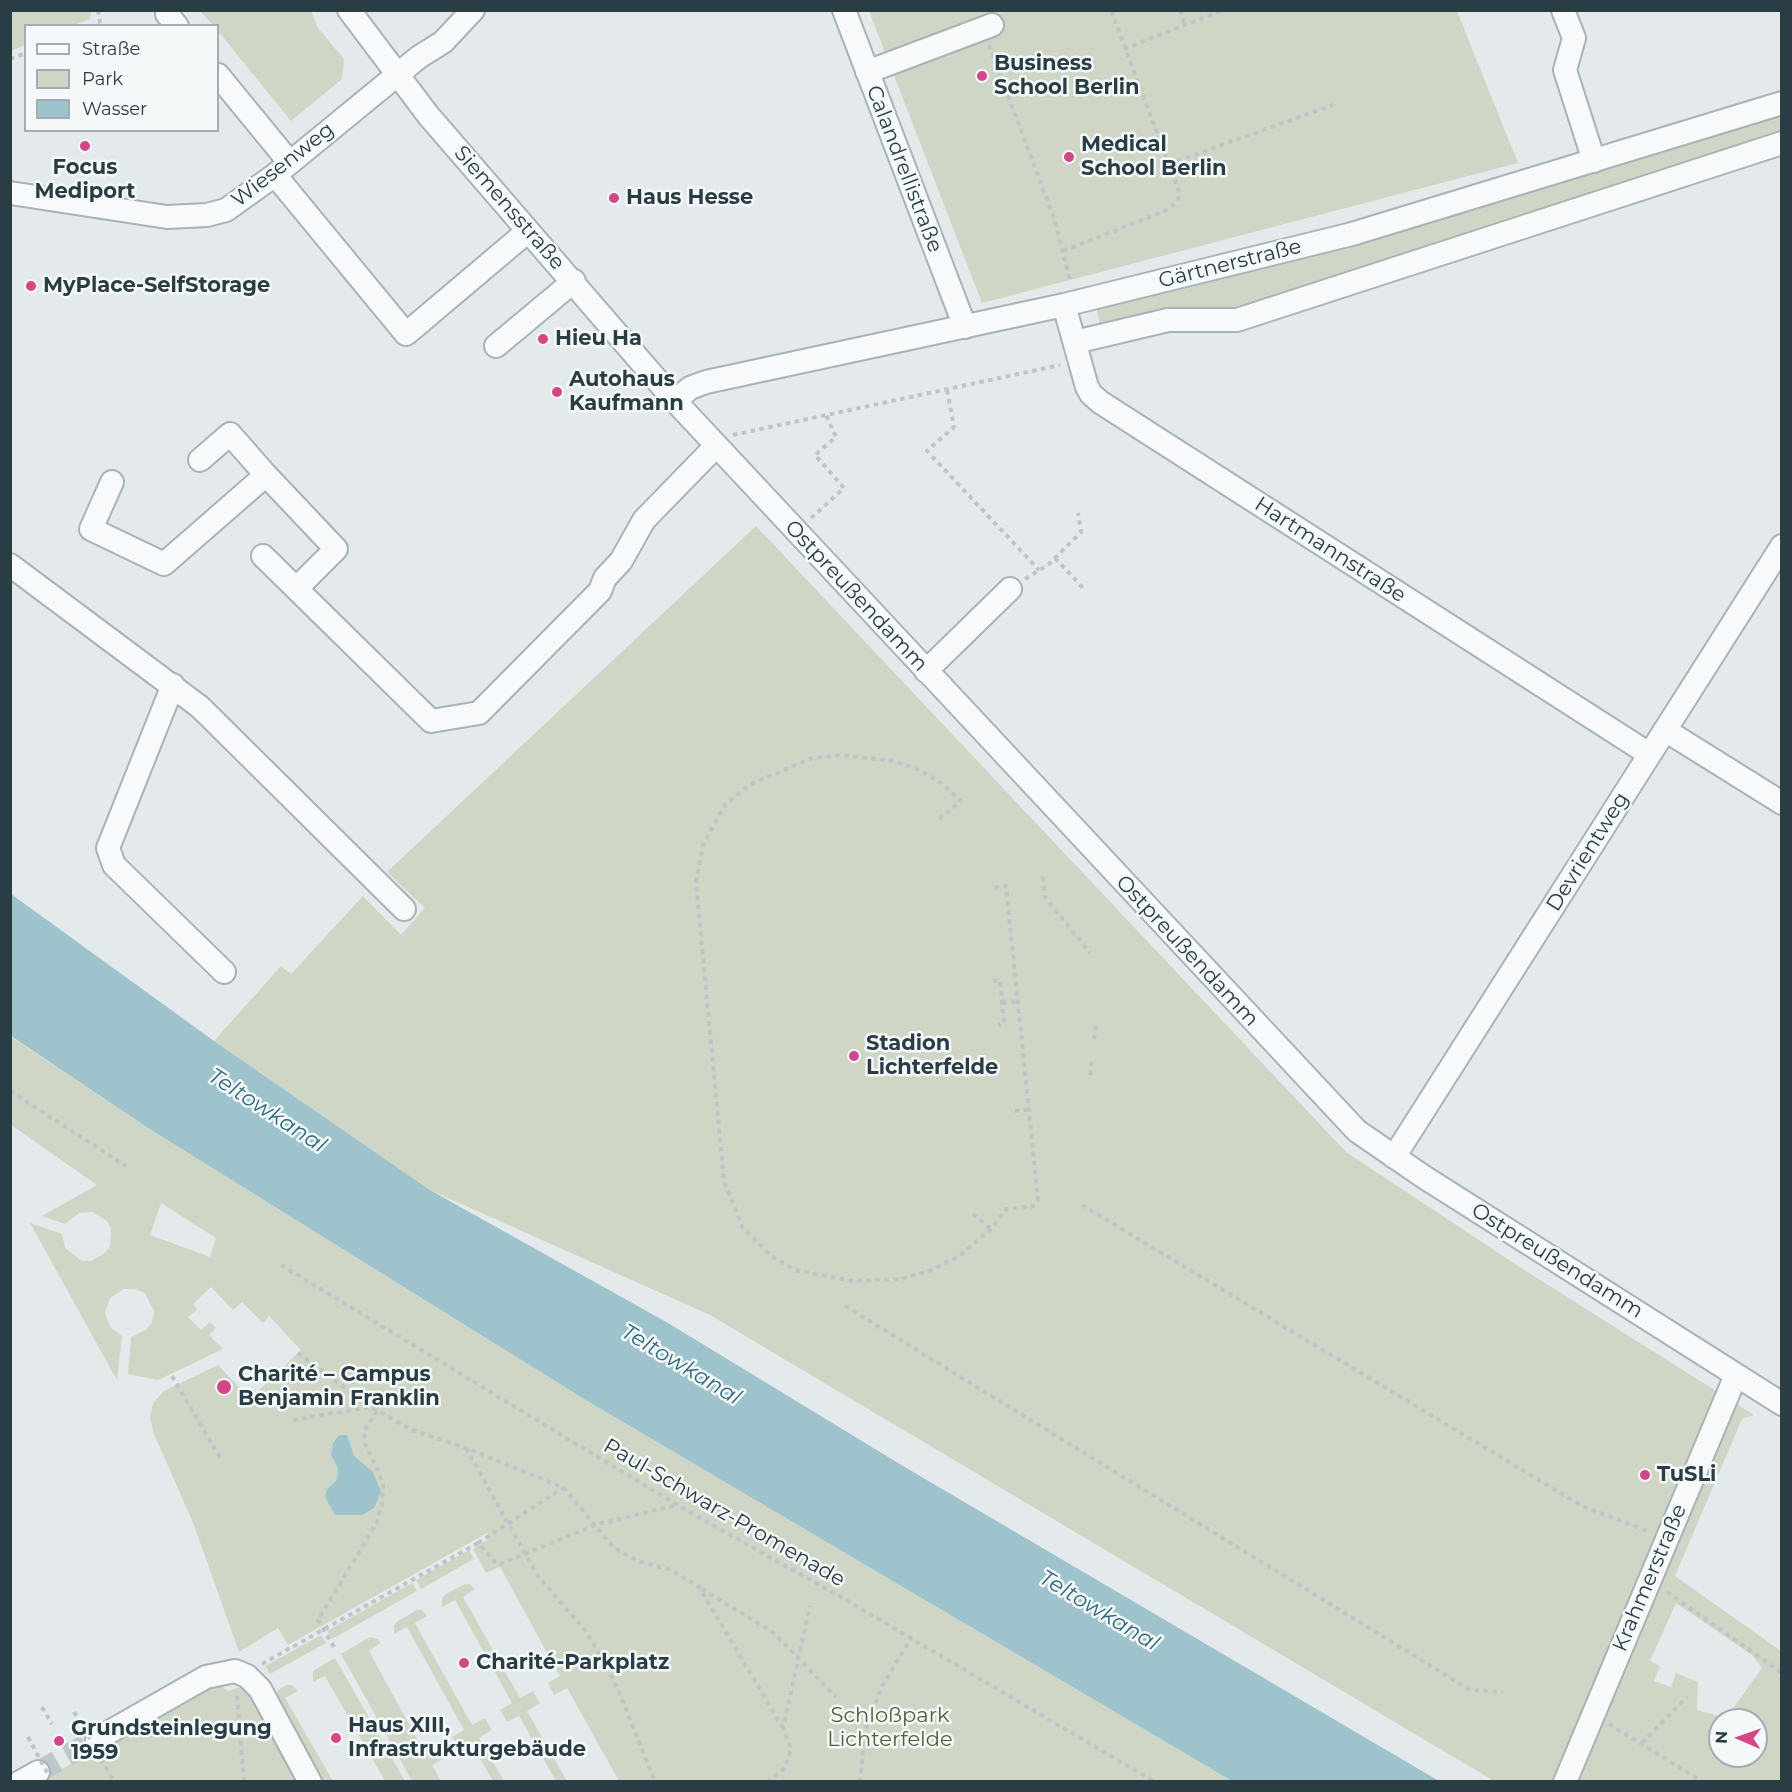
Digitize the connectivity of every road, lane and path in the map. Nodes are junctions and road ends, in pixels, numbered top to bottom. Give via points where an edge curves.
1 (473, 10) edge
2 (844, 10) edge
3 (1111, 10) edge
4 (1180, 10) edge
5 (1223, 10) edge
6 (1563, 10) edge
7 (353, 12) edge
8 (1185, 25) junction
9 (987, 27) joint
10 (1124, 49) junction
11 (867, 72) junction
12 (398, 75) junction
13 (219, 76) edge
14 (1782, 103) edge
15 (1333, 105) dead end
16 (1782, 143) edge
17 (1594, 161) junction
18 (1169, 164) junction
19 (282, 169) junction
20 (10, 193) edge
21 (528, 231) junction
22 (1063, 251) junction
23 (574, 280) junction
24 (1070, 280) dead end
25 (1064, 305) junction
26 (965, 327) junction
27 (496, 346) dead end
28 (1073, 352) junction
29 (947, 390) junction
30 (675, 401) junction
31 (826, 415) junction
32 (724, 440) junction
33 (200, 460) dead end
34 (266, 475) junction
35 (112, 482) dead end
36 (1078, 513) dead end
37 (812, 518) dead end
38 (1782, 546) edge
39 (263, 556) dead end
40 (1055, 558) junction
41 (10, 565) edge
42 (1039, 570) junction
43 (297, 588) junction
44 (1010, 589) joint
45 (1085, 590) dead end
46 (926, 671) junction
47 (173, 685) junction
48 (1665, 730) junction
49 (1649, 754) junction
50 (1782, 803) edge
51 (939, 819) dead end
52 (1043, 877) dead end
53 (992, 888) dead end
54 (404, 909) dead end
55 (1090, 952) dead end
56 (224, 972) dead end
57 (993, 981) dead end
58 (1018, 1001) junction
59 (1002, 1003) junction
60 (1096, 1025) dead end
61 (998, 1026) dead end
62 (1094, 1039) dead end
63 (1092, 1059) dead end
64 (1090, 1075) dead end
65 (10, 1090) edge
66 (1029, 1110) junction
67 (1015, 1111) dead end
68 (1394, 1157) junction
69 (126, 1166) dead end
70 (1082, 1205) dead end
71 (973, 1214) dead end
72 (991, 1229) junction
73 (281, 1265) dead end
74 (845, 1306) dead end
75 (298, 1353) dead end
76 (1736, 1375) junction
77 (172, 1376) dead end
78 (1782, 1404) edge
79 (370, 1407) junction
80 (376, 1410) junction
81 (293, 1420) dead end
82 (466, 1448) junction
83 (222, 1461) dead end
84 (564, 1488) junction
85 (677, 1505) junction
86 (510, 1523) junction
87 (595, 1525) junction
88 (1667, 1538) junction
89 (478, 1543) junction
90 (527, 1552) junction
91 (1648, 1583) junction
92 (699, 1587) junction
93 (810, 1606) dead end
94 (324, 1629) junction
95 (911, 1638) junction
96 (334, 1647) dead end
97 (798, 1658) junction
98 (1782, 1673) edge
99 (246, 1678) junction
100 (1503, 1692) dead end
101 (836, 1697) dead end
102 (1687, 1697) dead end
103 (42, 1707) dead end
104 (74, 1712) dead end
105 (1593, 1715) junction
106 (52, 1724) dead end
107 (783, 1728) junction
108 (28, 1737) dead end
109 (1642, 1743) junction
110 (97, 1744) junction
111 (36, 1776) edge
112 (114, 1782) edge
113 (244, 1782) edge
114 (310, 1782) edge
115 (655, 1782) edge
116 (767, 1782) edge
117 (860, 1782) edge
118 (1155, 1782) edge
119 (1565, 1782) edge
120 (1703, 1782) edge

1 - 12 street, Wiesenweg via 443,42
2 - 11 street, Calandrellistraße
3 - 10 path
4 - 8 path
5 - 8 path
6 - 17 street via 1574,38 1565,70
7 - 12 street, Siemensstraße
8 - 10 path
9 - 11 street
9 - 22 path
10 - 18 path
11 - 26 street, Calandrellistraße
12 - 19 street, Wiesenweg
12 - 21 street, Siemensstraße
13 - 19 street
14 - 17 street, Gärtnerstraße
15 - 18 path
16 - 28 street, Gärtnerstraße via 1237,320 1168,320
17 - 25 street, Gärtnerstraße via 1352,234
18 - 22 path via 1180,194 1176,203 1165,211
19 - 20 street, Wiesenweg via 226,210 186,218
19 - 21 street via 406,334
21 - 23 street, Siemensstraße
22 - 24 path
23 - 27 street
23 - 30 street, Siemensstraße
25 - 26 street, Gärtnerstraße
25 - 28 street, Hartmannstraße
26 - 30 street, Gärtnerstraße via 706,382 690,388
28 - 29 path
28 - 49 street, Hartmannstraße via 1087,387 1100,402
29 - 31 path
29 - 42 path via 954,427 927,451
30 - 32 street, Ostpreußendamm
31 - 32 path
31 - 37 path via 836,437 815,455 844,488
32 - 43 street via 644,519 600,591 479,713 431,721
32 - 46 street, Ostpreußendamm
33 - 34 street via 230,434
34 - 35 street via 164,564 90,529
34 - 43 street via 336,549
36 - 40 path via 1081,532
38 - 48 street, Devrientweg
39 - 43 street
40 - 42 path
40 - 45 path
41 - 47 street
42 - 44 path
44 - 46 street
46 - 68 street, Ostpreußendamm via 1344,1118
47 - 54 street via 200,707
47 - 56 street via 108,848 114,865
48 - 49 street, Devrientweg
48 - 50 street
49 - 68 street, Devrientweg
51 - 72 path via 961,801 940,782 892,761 843,755 812,758 749,785 725,805 712,824 703,844 696,883 724,1181 743,1228 756,1243 795,1270 825,1277 852,1281 901,1279 932,1270 959,1256
52 - 55 path via 1045,897
53 - 58 path via 1006,886
57 - 59 path via 1000,980
58 - 59 path
58 - 66 path
59 - 61 path via 1004,1025
60 - 62 path
63 - 64 path
65 - 69 path
66 - 67 path
66 - 72 path via 1038,1200 1033,1206 1006,1209
68 - 76 street, Ostpreußendamm
70 - 88 path via 1582,1506
71 - 72 path
73 - 85 path, Paul-Schwarz-Promenade
74 - 100 path via 1470,1690
75 - 79 path
76 - 78 street, Ostpreußendamm
76 - 88 street, Krahmerstraße
77 - 83 path
79 - 80 path
79 - 81 path
80 - 82 path via 412,1430
80 - 94 path via 364,1431 365,1444 382,1486 382,1505 376,1524 318,1620
82 - 84 path
82 - 86 path
84 - 86 path
84 - 87 path
85 - 87 path
85 - 95 path, Paul-Schwarz-Promenade
86 - 89 path
86 - 90 path
87 - 90 path
87 - 92 path via 614,1548 639,1561 671,1570
88 - 91 street, Krahmerstraße
89 - 90 path via 498,1565
89 - 94 path
90 - 115 path via 537,1575 584,1629 602,1658
91 - 98 path via 1678,1598
91 - 105 street, Krahmerstraße
92 - 97 path via 774,1633
92 - 107 path
93 - 97 path
94 - 96 path
94 - 99 path
95 - 117 path via 882,1686 865,1731
95 - 118 path, Paul-Schwarz-Promenade
97 - 101 path
97 - 107 path
99 - 110 street via 206,1677
99 - 113 path
99 - 114 street
102 - 109 path
103 - 106 path
104 - 110 path, bridge
105 - 109 path
105 - 119 street, Krahmerstraße
107 - 116 path via 791,1749 785,1768
108 - 111 path, bridge
109 - 120 path
110 - 112 path

